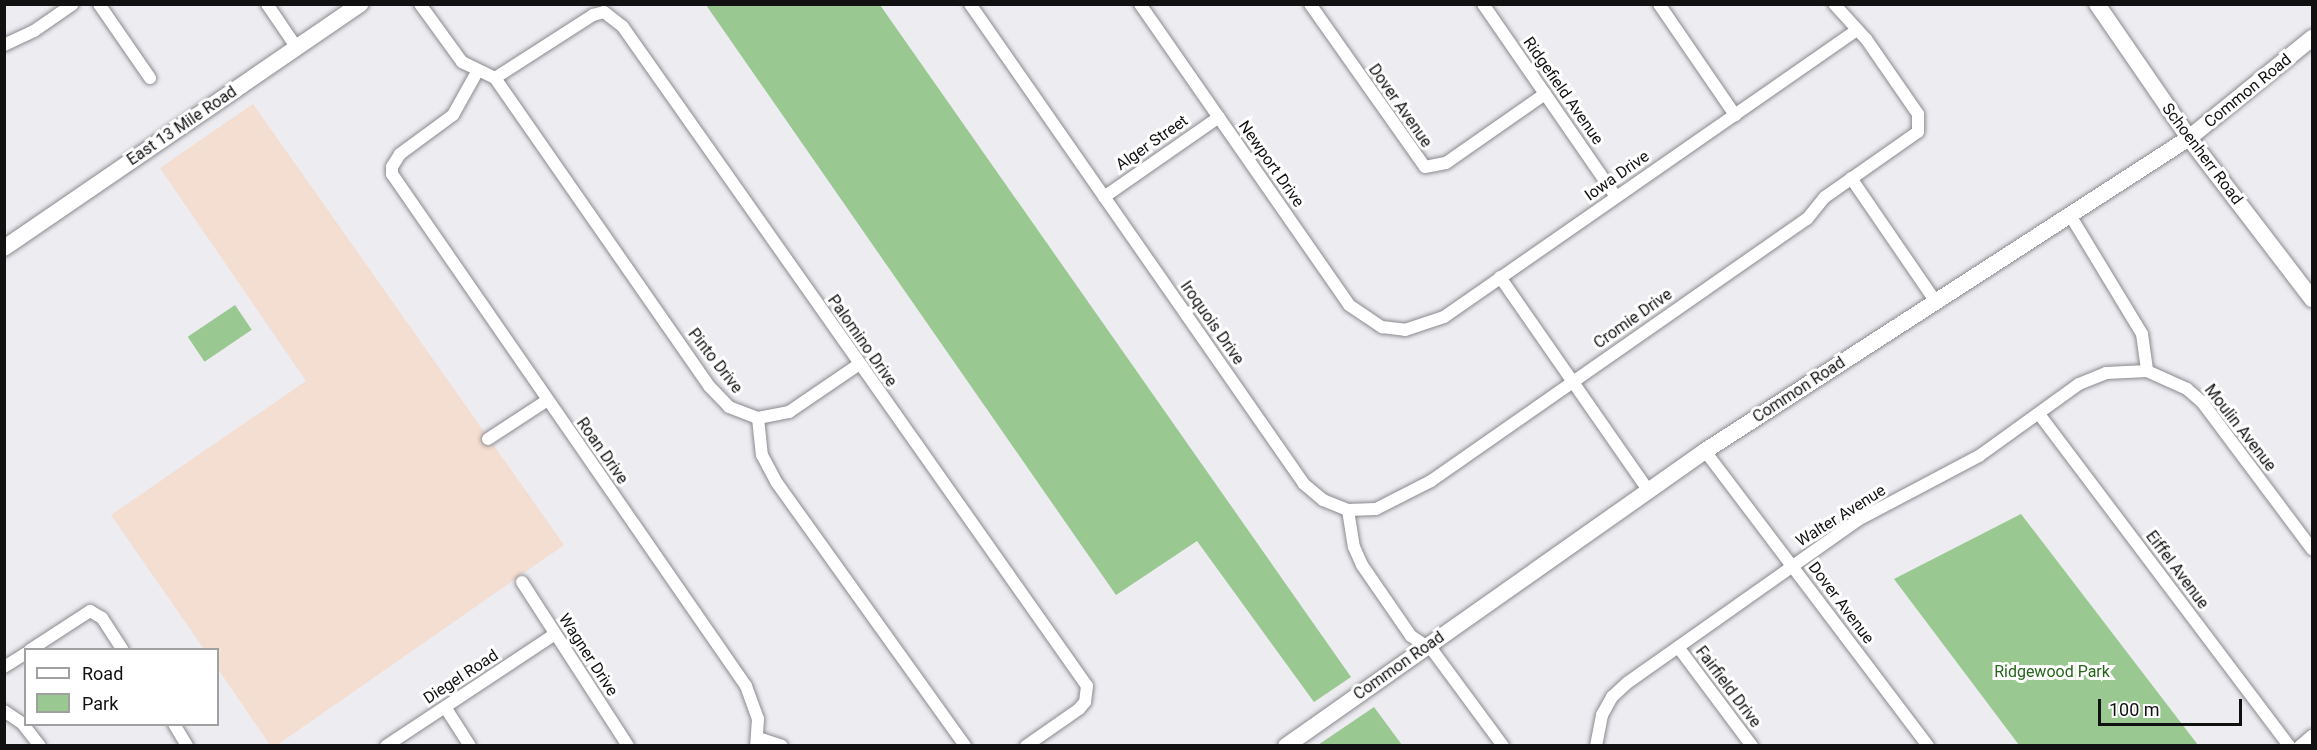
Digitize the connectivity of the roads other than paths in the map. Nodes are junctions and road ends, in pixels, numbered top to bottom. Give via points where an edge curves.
1 (73, 4) edge
2 (99, 4) edge
3 (267, 4) edge
4 (360, 4) edge
5 (420, 4) edge
6 (970, 4) edge
7 (1140, 4) edge
8 (1310, 4) edge
9 (1482, 4) edge
10 (1659, 4) edge
11 (1834, 4) edge
12 (2097, 4) edge
13 (1857, 30) junction
14 (2313, 38) edge
15 (4, 45) edge
16 (297, 48) junction
17 (477, 72) junction
18 (150, 78) dead end
19 (495, 78) junction
20 (1545, 94) junction
21 (1735, 115) junction
22 (1219, 117) junction
23 (2189, 138) junction
24 (1851, 178) junction
25 (1104, 197) junction
26 (1616, 197) junction
27 (2070, 215) junction
28 (4, 248) edge
29 (1500, 277) junction
30 (2313, 299) edge
31 (1936, 302) junction
32 (1388, 329) joint
33 (858, 364) junction
34 (2147, 371) junction
35 (1573, 381) junction
36 (546, 401) junction
37 (2039, 414) junction
38 (758, 418) junction
39 (488, 439) dead end
40 (1706, 451) junction
41 (1648, 490) junction
42 (1348, 510) junction
43 (2313, 549) edge
44 (1793, 566) junction
45 (522, 582) dead end
46 (554, 635) junction
47 (1425, 647) junction
48 (1678, 647) junction
49 (33, 648) edge
50 (122, 648) edge
51 (24, 653) edge
52 (4, 668) edge
53 (445, 707) junction
54 (4, 711) edge
55 (24, 726) edge
56 (24, 726) edge
57 (175, 726) edge
58 (2313, 736) edge
59 (757, 742) edge
60 (40, 746) edge
61 (187, 746) edge
62 (386, 746) edge
63 (471, 746) edge
64 (628, 746) edge
65 (782, 746) edge
66 (965, 746) edge
67 (1026, 746) edge
68 (1286, 746) edge
69 (1503, 746) edge
70 (1596, 746) edge
71 (1752, 746) edge
72 (1928, 746) edge
73 (2289, 746) edge
74 (2300, 746) edge

1 - 15 street via 27,35
2 - 18 street
3 - 16 street
4 - 16 street, East 13 Mile Road
5 - 17 street via 450,49
6 - 25 street, Iroquois Drive
7 - 22 street, Newport Drive
8 - 20 street, Dover Avenue via 1425,167 1446,164
9 - 20 street, Ridgefield Avenue
10 - 21 street
11 - 13 street
12 - 23 street, Schoenherr Road
13 - 21 street, Iowa Drive
13 - 24 street, Cromie Drive via 1920,116 1921,127
14 - 23 street, Common Road
16 - 28 street, East 13 Mile Road
17 - 19 street
17 - 36 street, Roan Drive via 453,115 400,154 392,167 397,184
19 - 33 street, Palomino Drive via 587,18 604,12 623,27
19 - 38 street, Pinto Drive via 709,386 729,406
20 - 26 street, Ridgefield Avenue
21 - 26 street, Iowa Drive
22 - 25 street, Alger Street
22 - 32 street, Newport Drive via 1345,300 1363,318
23 - 27 street, Common Road
23 - 30 street, Schoenherr Road
24 - 31 street
24 - 35 street, Cromie Drive via 1825,196 1807,219
25 - 42 street, Iroquois Drive via 1304,484 1327,503
26 - 29 street, Iowa Drive
27 - 31 street, Common Road
27 - 34 street via 2142,334
29 - 32 street, Iowa Drive via 1428,325
29 - 35 street
31 - 40 street, Common Road
33 - 38 street via 802,405 789,412
33 - 67 street, Palomino Drive via 1081,675 1088,693 1079,709
34 - 37 street, Walter Avenue via 2098,375
34 - 43 street, Moulin Avenue via 2179,383 2202,402
35 - 41 street
35 - 42 street, Cromie Drive via 1424,485 1376,509
36 - 39 street
36 - 59 street, Roan Drive via 746,686 756,707
37 - 44 street, Walter Avenue via 1979,456 1858,520
37 - 73 street, Eiffel Avenue
38 - 66 street via 762,455 777,483
40 - 41 street, Common Road
40 - 44 street, Dover Avenue
41 - 47 street, Common Road
42 - 47 street via 1354,547 1362,566 1411,636
44 - 48 street, Walter Avenue
44 - 72 street, Dover Avenue
45 - 46 street, Wagner Drive
46 - 53 street, Diegel Road
46 - 64 street, Wagner Drive
47 - 68 street, Common Road
47 - 69 street via 1433,651
48 - 70 street, Walter Avenue via 1612,697 1599,723
48 - 71 street, Fairfield Drive
49 - 50 street via 78,616 94,611
51 - 52 street
53 - 62 street, Diegel Road
53 - 63 street
54 - 56 street
55 - 60 street
57 - 61 street
58 - 74 street
59 - 65 street, Roan Drive

